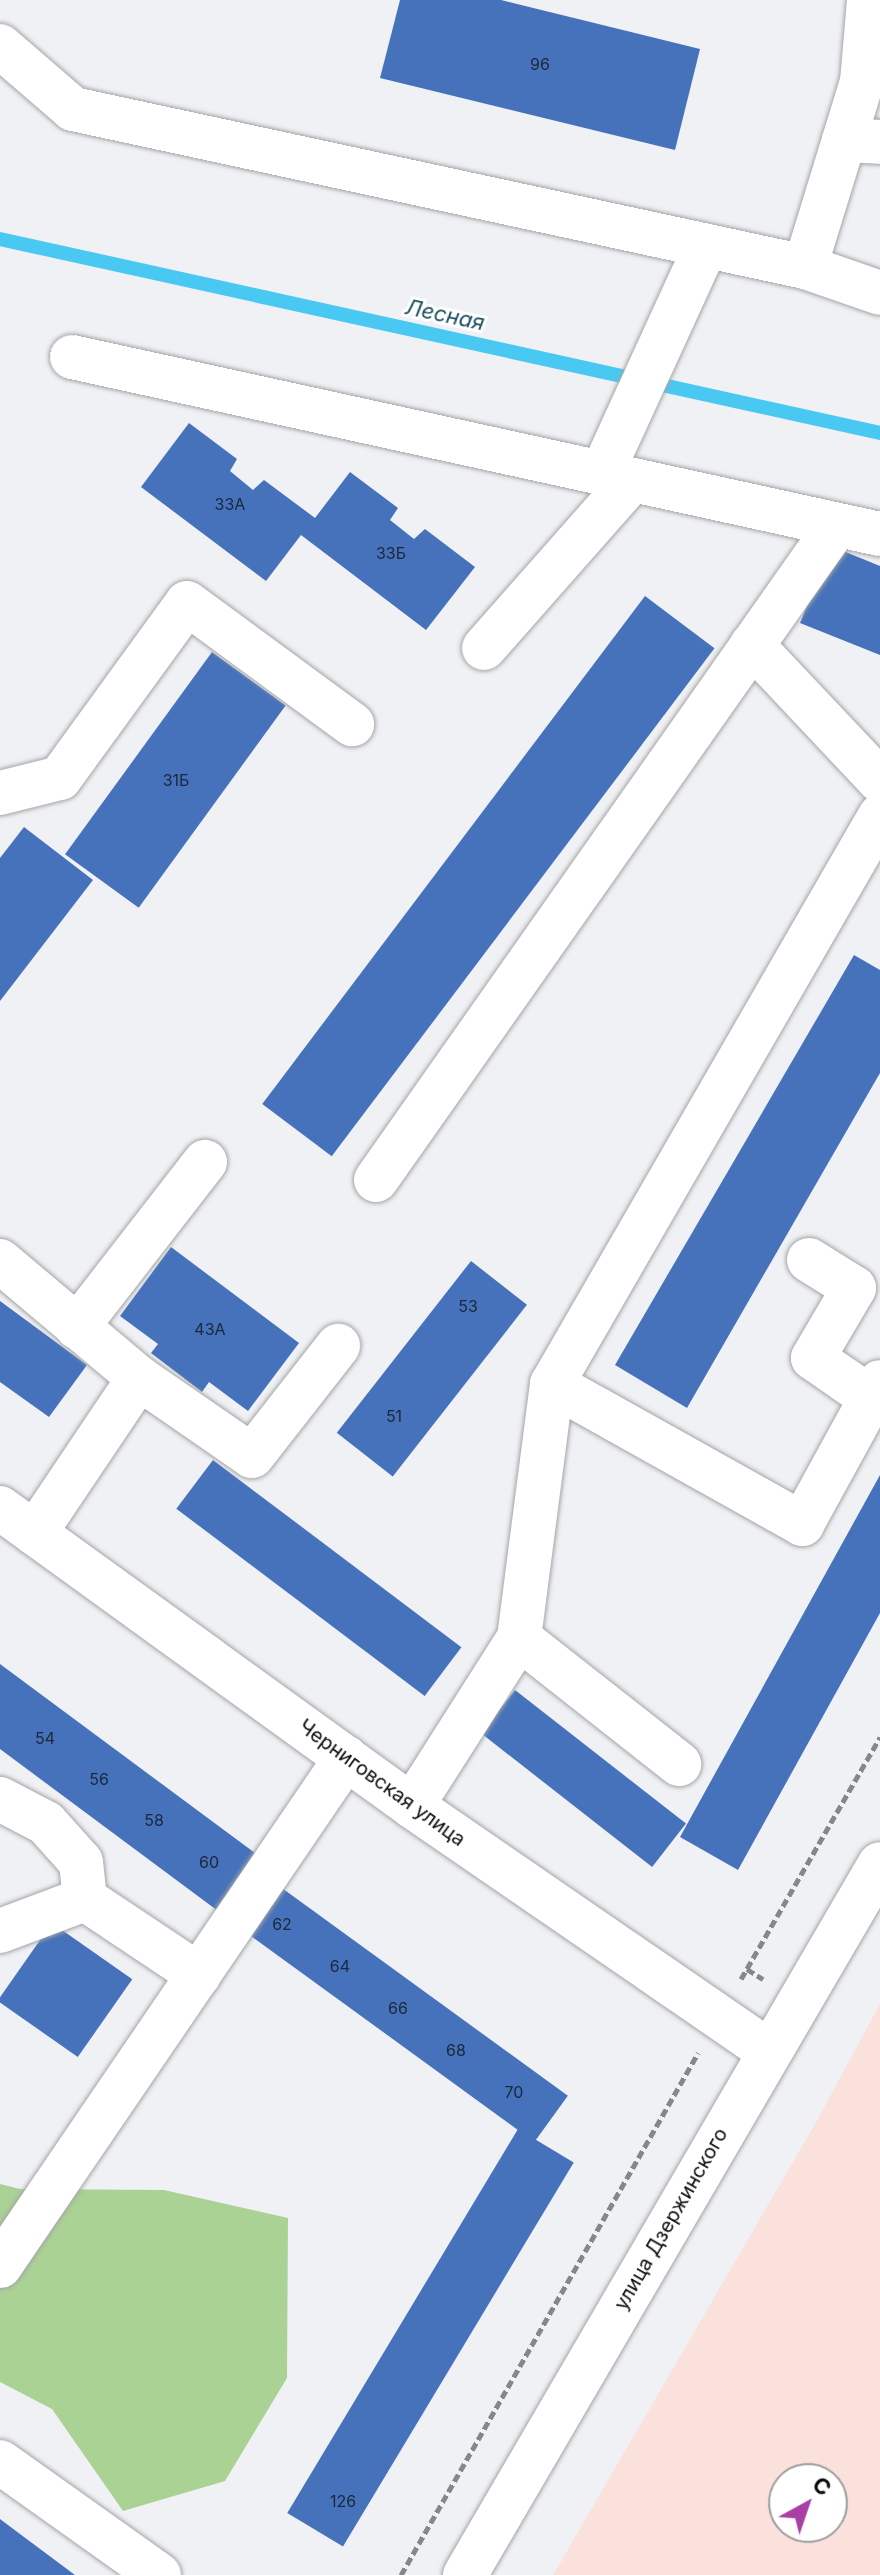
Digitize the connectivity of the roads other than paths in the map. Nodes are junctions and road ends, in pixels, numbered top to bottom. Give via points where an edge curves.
1 (869, 0) edge
2 (0, 46) edge
3 (871, 84) edge
4 (862, 141) edge
5 (706, 246) junction
6 (805, 267) junction
7 (880, 293) edge
8 (72, 357) dead end
9 (617, 476) junction
10 (837, 525) junction
11 (880, 534) edge
12 (752, 645) junction
13 (484, 648) dead end
14 (352, 724) dead end
15 (880, 781) edge
16 (0, 793) edge
17 (880, 816) edge
18 (205, 1162) dead end
19 (376, 1180) dead end
20 (809, 1260) dead end
21 (0, 1261) edge
22 (77, 1327) junction
23 (338, 1346) dead end
24 (139, 1378) junction
25 (552, 1384) junction
26 (877, 1394) edge
27 (0, 1508) edge
28 (35, 1533) junction
29 (519, 1638) junction
30 (346, 1758) junction
31 (679, 1764) dead end
32 (0, 1799) edge
33 (412, 1806) junction
34 (880, 1864) edge
35 (85, 1899) junction
36 (0, 1931) edge
37 (199, 1975) junction
38 (769, 2051) junction
39 (0, 2266) edge
40 (0, 2462) edge
41 (159, 2575) edge
42 (465, 2575) edge

1 - 3 street
2 - 5 street via 73,109
3 - 4 street
4 - 6 street
5 - 6 street
5 - 9 street
6 - 7 street
8 - 9 street
9 - 10 street
9 - 13 street
10 - 11 street
10 - 12 street
12 - 15 street
12 - 19 street
14 - 16 street via 187,603 60,778
17 - 25 street
18 - 22 street
20 - 26 street via 854,1288 813,1358
21 - 22 street
22 - 24 street
23 - 24 street via 252,1456
24 - 28 street
25 - 26 street via 802,1524
25 - 29 street
27 - 28 street, Черниговская улица
28 - 30 street, Черниговская улица
29 - 31 street
29 - 33 street
30 - 33 street, Черниговская улица
30 - 37 street
32 - 35 street via 46,1823 81,1862
33 - 38 street, Черниговская улица
34 - 38 street, улица Дзержинского
35 - 36 street
35 - 37 street
37 - 39 street
38 - 42 street, улица Дзержинского
40 - 41 street

